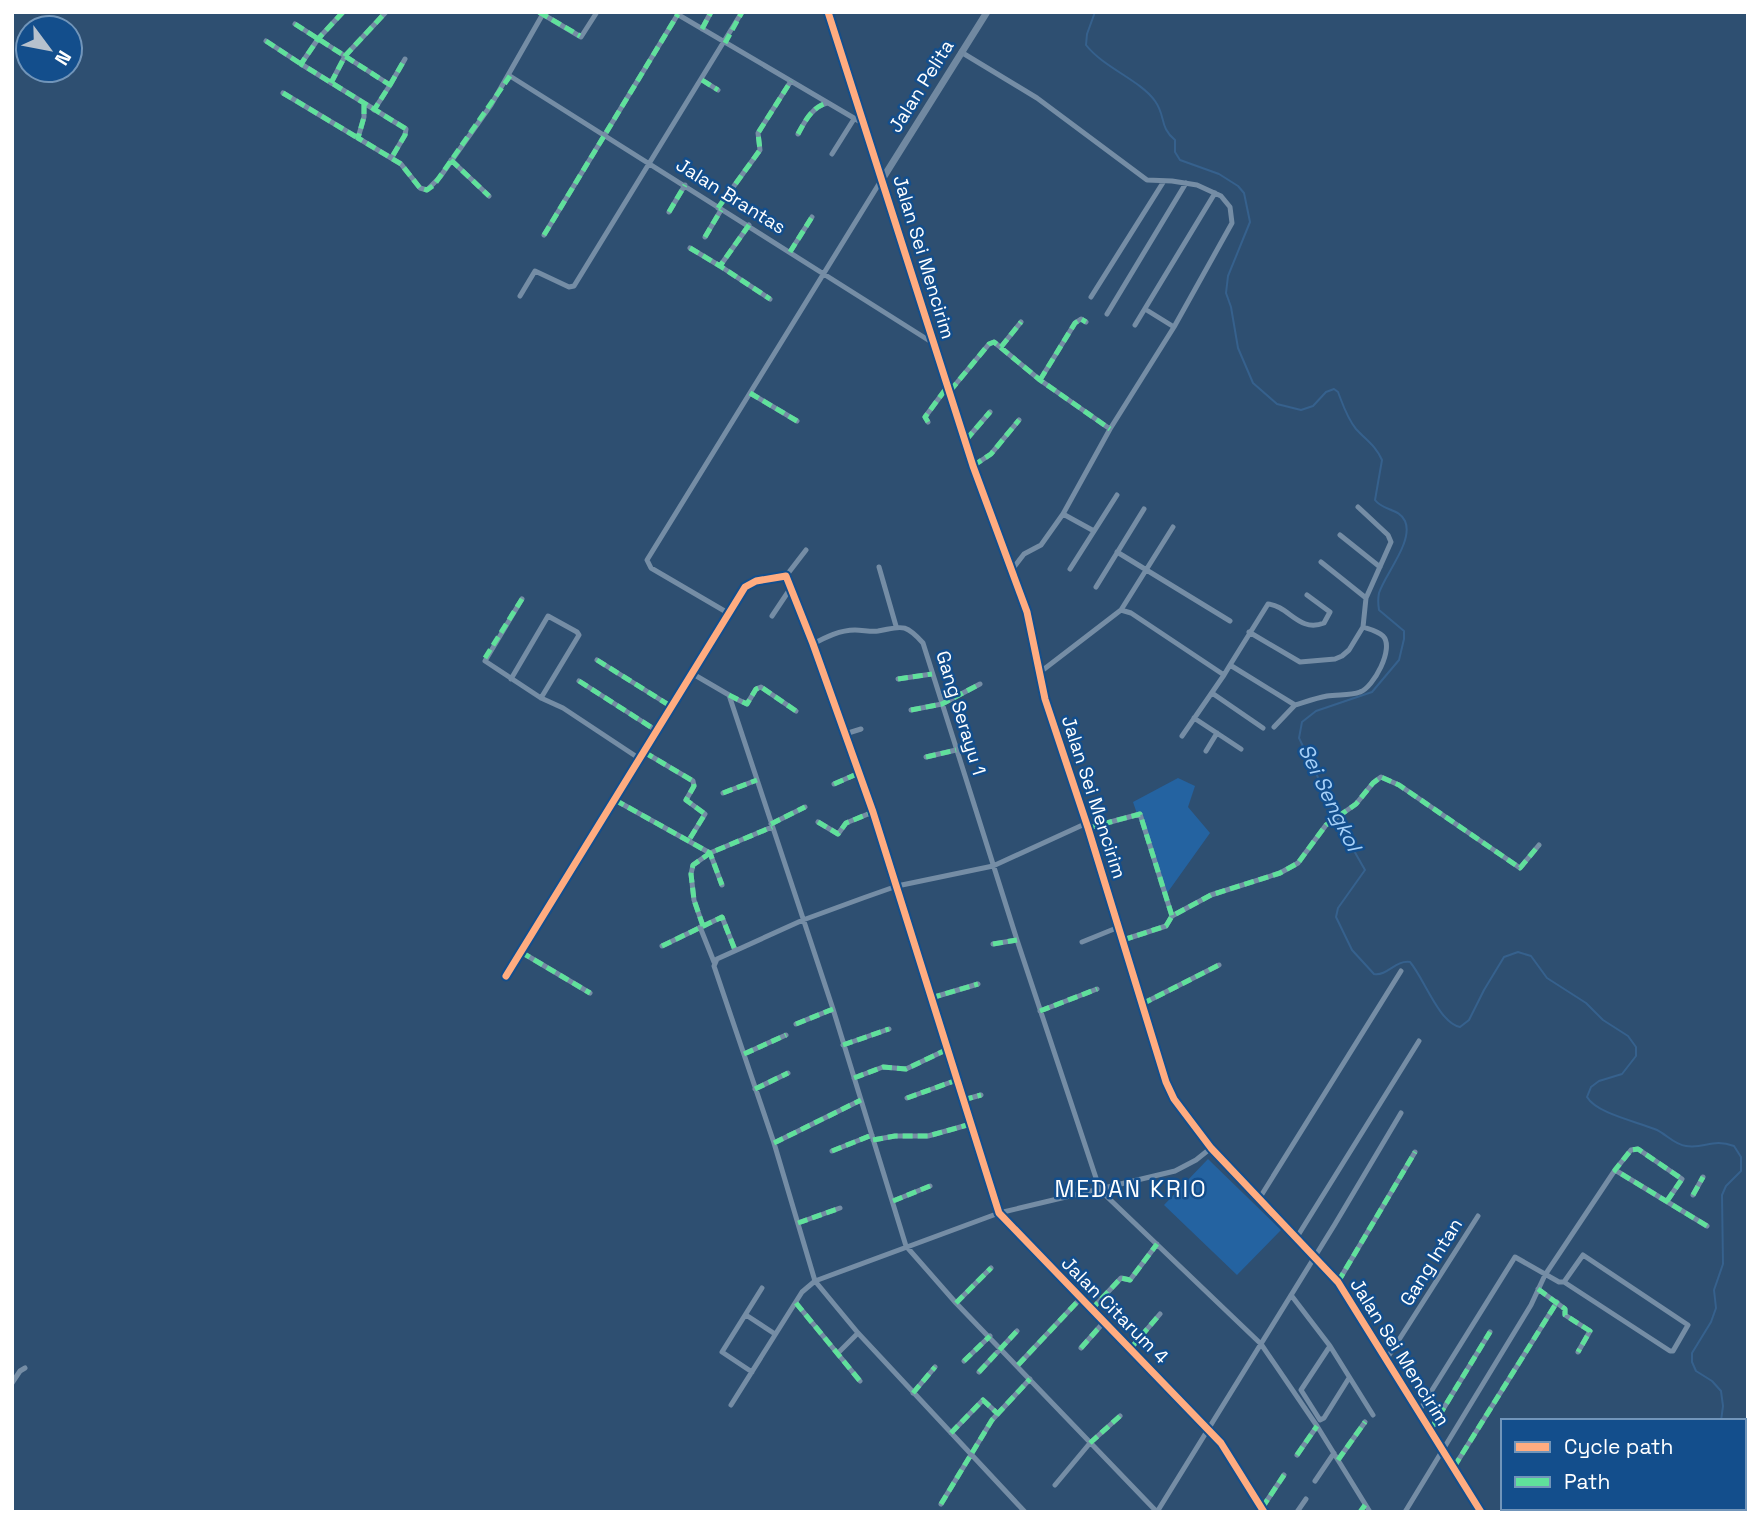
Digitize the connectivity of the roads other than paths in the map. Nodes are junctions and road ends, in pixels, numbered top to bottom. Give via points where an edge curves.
1 (343, 12) edge
2 (386, 12) edge
3 (597, 12) edge
4 (711, 12) edge
5 (742, 12) edge
6 (828, 12) edge
7 (987, 12) edge
8 (542, 13) edge
9 (676, 13) edge
10 (295, 24) dead end
11 (702, 29) junction
12 (318, 39) junction
13 (266, 41) dead end
14 (725, 43) junction
15 (961, 52) junction
16 (345, 56) junction
17 (405, 59) dead end
18 (301, 64) junction
19 (510, 76) junction
20 (702, 80) junction
21 (791, 81) junction
22 (331, 83) junction
23 (390, 85) junction
24 (718, 90) dead end
25 (283, 93) dead end
26 (827, 103) junction
27 (364, 104) junction
28 (374, 110) junction
29 (854, 119) junction
30 (864, 124) junction
31 (798, 134) dead end
32 (605, 135) junction
33 (359, 138) junction
34 (832, 154) dead end
35 (392, 157) junction
36 (452, 160) junction
37 (650, 164) junction
38 (883, 178) junction
39 (1164, 181) junction
40 (1186, 183) junction
41 (685, 185) junction
42 (1215, 193) junction
43 (489, 196) dead end
44 (720, 209) junction
45 (669, 212) dead end
46 (812, 217) dead end
47 (749, 225) junction
48 (544, 235) dead end
49 (705, 237) dead end
50 (690, 248) dead end
51 (790, 252) junction
52 (720, 266) junction
53 (824, 275) junction
54 (520, 296) dead end
55 (1091, 298) dead end
56 (770, 299) dead end
57 (1145, 309) junction
58 (1107, 314) dead end
59 (1021, 322) dead end
60 (1086, 322) dead end
61 (1135, 325) dead end
62 (1174, 327) junction
63 (934, 343) junction
64 (1001, 347) junction
65 (1040, 380) junction
66 (949, 388) junction
67 (750, 393) junction
68 (990, 412) dead end
69 (1019, 420) dead end
70 (797, 421) dead end
71 (928, 422) dead end
72 (1110, 429) junction
73 (966, 440) junction
74 (973, 466) junction
75 (1117, 495) dead end
76 (1357, 507) dead end
77 (1144, 509) dead end
78 (1063, 514) junction
79 (1173, 527) dead end
80 (1094, 531) junction
81 (1340, 535) dead end
82 (806, 550) dead end
83 (1117, 552) junction
84 (1321, 562) dead end
85 (879, 567) dead end
86 (1380, 567) junction
87 (1070, 569) dead end
88 (1147, 570) junction
89 (1011, 571) junction
90 (786, 576) junction
91 (1096, 587) dead end
92 (790, 589) junction
93 (1307, 595) dead end
94 (1366, 598) junction
95 (522, 599) dead end
96 (1121, 610) junction
97 (728, 613) junction
98 (772, 615) dead end
99 (1230, 621) dead end
100 (896, 626) junction
101 (1363, 627) junction
102 (1249, 632) junction
103 (813, 644) junction
104 (597, 660) dead end
105 (1230, 665) junction
106 (1039, 673) junction
107 (693, 674) junction
108 (932, 674) junction
109 (1224, 675) junction
110 (511, 679) junction
111 (898, 679) dead end
112 (579, 681) dead end
113 (980, 684) dead end
114 (1212, 693) junction
115 (729, 695) junction
116 (541, 698) junction
117 (942, 704) junction
118 (1295, 705) junction
119 (672, 707) junction
120 (911, 710) dead end
121 (796, 711) dead end
122 (1194, 718) junction
123 (1274, 727) dead end
124 (1263, 728) dead end
125 (862, 729) dead end
126 (657, 731) junction
127 (1217, 733) junction
128 (845, 734) junction
129 (1182, 736) dead end
130 (1241, 749) dead end
131 (956, 750) junction
132 (1206, 751) dead end
133 (644, 752) junction
134 (926, 757) dead end
135 (640, 759) junction
136 (859, 773) junction
137 (757, 780) junction
138 (834, 785) dead end
139 (723, 793) dead end
140 (615, 800) junction
141 (805, 807) dead end
142 (873, 812) junction
143 (818, 822) dead end
144 (772, 825) junction
145 (1088, 825) junction
146 (689, 840) junction
147 (1539, 845) dead end
148 (710, 853) junction
149 (993, 866) junction
150 (722, 885) dead end
151 (897, 886) junction
152 (1172, 916) junction
153 (803, 920) junction
154 (701, 927) junction
155 (1119, 927) junction
156 (1017, 940) junction
157 (1123, 940) junction
158 (1083, 942) dead end
159 (993, 944) dead end
160 (662, 946) dead end
161 (735, 950) junction
162 (521, 952) junction
163 (714, 962) junction
164 (1219, 965) dead end
165 (1401, 971) dead end
166 (506, 976) dead end
167 (978, 984) dead end
168 (1097, 989) dead end
169 (590, 993) dead end
170 (931, 998) junction
171 (1142, 1004) junction
172 (833, 1009) junction
173 (1040, 1011) junction
174 (796, 1024) dead end
175 (889, 1029) dead end
176 (786, 1035) dead end
177 (1419, 1041) dead end
178 (844, 1045) junction
179 (948, 1049) junction
180 (744, 1054) junction
181 (788, 1073) dead end
182 (854, 1078) junction
183 (957, 1080) junction
184 (755, 1089) junction
185 (981, 1095) dead end
186 (907, 1098) dead end
187 (861, 1100) junction
188 (963, 1100) junction
189 (1401, 1112) dead end
190 (971, 1124) junction
191 (873, 1137) junction
192 (774, 1143) junction
193 (1211, 1148) junction
194 (832, 1151) dead end
195 (1415, 1152) dead end
196 (1615, 1170) junction
197 (1703, 1177) dead end
198 (1682, 1179) junction
199 (930, 1186) dead end
200 (1697, 1187) junction
201 (1100, 1190) junction
202 (1693, 1195) dead end
203 (1259, 1199) junction
204 (893, 1201) junction
205 (1667, 1201) junction
206 (840, 1208) dead end
207 (999, 1213) junction
208 (1478, 1216) dead end
209 (798, 1223) junction
210 (1707, 1226) dead end
211 (1297, 1237) junction
212 (1157, 1244) junction
213 (906, 1246) junction
214 (1314, 1256) junction
215 (991, 1268) dead end
216 (1545, 1275) junction
217 (814, 1281) junction
218 (1338, 1282) junction
219 (1564, 1282) junction
220 (762, 1288) dead end
221 (1538, 1289) junction
222 (1291, 1295) junction
223 (1080, 1299) junction
224 (1557, 1302) junction
225 (796, 1303) junction
226 (956, 1303) junction
227 (1091, 1310) junction
228 (1160, 1314) dead end
229 (746, 1315) junction
230 (1104, 1322) junction
231 (1017, 1331) dead end
232 (1490, 1332) dead end
233 (858, 1333) junction
234 (775, 1334) junction
235 (990, 1336) junction
236 (1261, 1344) junction
237 (1330, 1346) junction
238 (1081, 1348) dead end
239 (1130, 1348) junction
240 (1001, 1349) junction
241 (1578, 1352) dead end
242 (838, 1353) junction
243 (1386, 1360) junction
244 (964, 1361) dead end
245 (1018, 1365) junction
246 (934, 1367) dead end
247 (25, 1368) dead end
248 (752, 1372) junction
249 (979, 1372) dead end
250 (1349, 1378) junction
251 (1030, 1379) junction
252 (860, 1381) dead end
253 (12, 1383) edge
254 (913, 1393) junction
255 (731, 1405) dead end
256 (1419, 1411) junction
257 (998, 1414) junction
258 (1373, 1415) dead end
259 (1120, 1416) dead end
260 (1365, 1422) dead end
261 (1317, 1426) junction
262 (1209, 1429) junction
263 (1431, 1429) junction
264 (951, 1433) junction
265 (1090, 1443) junction
266 (1443, 1450) junction
267 (971, 1453) junction
268 (1334, 1453) junction
269 (1297, 1455) dead end
270 (1338, 1460) junction
271 (1454, 1467) junction
272 (1284, 1475) dead end
273 (1315, 1481) dead end
274 (1055, 1485) dead end
275 (1306, 1499) dead end
276 (941, 1504) dead end
277 (1365, 1505) junction
278 (1263, 1510) edge
279 (1025, 1512) edge
280 (1157, 1512) edge
281 (1297, 1512) edge
282 (1360, 1512) edge
283 (1370, 1512) edge
284 (1405, 1512) edge
285 (1481, 1512) edge

1 - 12 street
2 - 16 street
3 - 8 street via 581,37
4 - 11 street
5 - 14 street
6 - 30 street, Jalan Sei Mencirim
7 - 15 street, Jalan Pelita
8 - 19 street
9 - 11 street
9 - 32 street
10 - 12 street
11 - 14 street
12 - 16 street
12 - 18 street
13 - 18 street
14 - 20 street
14 - 21 street
15 - 38 street, Jalan Pelita
15 - 39 street via 1037,98 1132,172 1147,180
16 - 22 street
16 - 23 street
17 - 23 street
18 - 22 street
19 - 32 street, Jalan Brantas
19 - 36 street
20 - 24 street
20 - 37 street
21 - 26 street
21 - 44 street via 758,133 760,150
22 - 27 street
23 - 28 street
25 - 33 street
26 - 29 street
26 - 31 street via 808,116
27 - 28 street
27 - 33 street
28 - 35 street via 407,130
29 - 30 street
29 - 34 street
30 - 38 street, Jalan Sei Mencirim
32 - 37 street, Jalan Brantas
32 - 48 street
33 - 35 street
35 - 36 street via 427,190
36 - 43 street
37 - 41 street, Jalan Brantas
37 - 54 street via 574,286 535,271
38 - 53 street
38 - 63 street, Jalan Sei Mencirim
39 - 40 street
39 - 55 street
40 - 42 street
40 - 58 street
41 - 44 street, Jalan Brantas
41 - 45 street
42 - 57 street
42 - 62 street via 1230,207 1232,223
44 - 47 street, Jalan Brantas
44 - 49 street
46 - 51 street
47 - 51 street, Jalan Brantas
47 - 52 street
50 - 52 street
51 - 53 street, Jalan Brantas
52 - 56 street
53 - 63 street, Jalan Brantas
53 - 67 street
57 - 61 street
57 - 62 street
59 - 64 street
60 - 65 street via 1075,323
62 - 72 street
63 - 66 street, Jalan Sei Mencirim
64 - 65 street
64 - 66 street via 991,342
65 - 72 street
66 - 71 street via 925,417
66 - 73 street, Jalan Sei Mencirim
67 - 70 street
67 - 97 street via 648,560 651,568
68 - 73 street
69 - 74 street via 991,454
72 - 78 street
73 - 74 street, Jalan Sei Mencirim
74 - 89 street, Jalan Sei Mencirim
75 - 80 street
76 - 86 street via 1391,538
77 - 83 street
78 - 80 street
78 - 89 street via 1041,545 1024,554
79 - 88 street
80 - 87 street
81 - 86 street
82 - 90 street
83 - 88 street
83 - 91 street
84 - 94 street
85 - 100 street
86 - 94 street
88 - 96 street
88 - 99 street
89 - 106 street, Jalan Sei Mencirim via 1027,612
90 - 92 street
90 - 97 street via 750,583
92 - 98 street
92 - 103 street
93 - 102 street via 1330,612 1324,623 1304,625 1268,604
94 - 101 street
95 - 110 street via 485,658
96 - 106 street
96 - 109 street
97 - 107 street
100 - 103 street via 838,632
100 - 108 street, Gang Serayu 1 via 923,643
101 - 102 street via 1342,656 1305,663
101 - 118 street via 1381,634 1387,642 1384,661 1366,688
102 - 105 street
103 - 128 street
104 - 119 street
105 - 109 street
105 - 118 street
106 - 145 street, Jalan Sei Mencirim
107 - 115 street
107 - 119 street
108 - 111 street
108 - 117 street, Gang Serayu 1
109 - 114 street
110 - 116 street
110 - 116 street via 548,616 577,632
112 - 126 street
113 - 117 street
114 - 122 street
114 - 124 street
115 - 121 street via 747,704 761,687
115 - 137 street
116 - 135 street
117 - 120 street
117 - 131 street, Gang Serayu 1
118 - 123 street
119 - 126 street
122 - 127 street
122 - 129 street
125 - 128 street
126 - 133 street
127 - 130 street
127 - 132 street
128 - 136 street
131 - 134 street
131 - 149 street, Gang Serayu 1
133 - 135 street
133 - 146 street via 693,781 686,800 705,813
135 - 140 street
136 - 138 street
136 - 142 street
137 - 139 street
137 - 144 street
140 - 146 street
140 - 162 street
141 - 144 street
142 - 143 street via 846,823 838,834
142 - 151 street
144 - 148 street
144 - 153 street
145 - 149 street
145 - 152 street via 1140,814
145 - 155 street, Jalan Sei Mencirim
146 - 148 street
147 - 152 street via 1520,869 1384,777 1378,778 1356,804 1334,818 1298,863 1211,895
148 - 150 street
148 - 154 street via 691,869
149 - 151 street
149 - 156 street, Gang Serayu 1
151 - 153 street
151 - 170 street
152 - 157 street via 1166,926
153 - 161 street
153 - 172 street
154 - 160 street
154 - 161 street via 722,917
154 - 163 street
155 - 157 street, Jalan Sei Mencirim
155 - 158 street
156 - 159 street
156 - 173 street, Gang Serayu 1
157 - 171 street, Jalan Sei Mencirim
161 - 163 street
162 - 166 street
162 - 169 street
163 - 180 street
164 - 171 street
165 - 203 street
167 - 170 street
168 - 173 street
170 - 179 street
171 - 193 street, Jalan Sei Mencirim via 1174,1100
172 - 174 street
172 - 178 street
173 - 201 street, Gang Serayu 1
175 - 178 street
176 - 180 street
177 - 211 street
178 - 182 street
179 - 182 street via 906,1069 883,1067
179 - 183 street
180 - 184 street
181 - 184 street
182 - 187 street
183 - 186 street
183 - 188 street
184 - 192 street
185 - 188 street
187 - 191 street
187 - 192 street
188 - 190 street
189 - 214 street
190 - 191 street via 928,1136
190 - 207 street
191 - 194 street
191 - 204 street
192 - 209 street
193 - 201 street via 1175,1171
193 - 203 street, Jalan Sei Mencirim
195 - 218 street
196 - 198 street via 1634,1149
196 - 205 street
196 - 216 street
197 - 200 street
198 - 200 street
198 - 205 street
199 - 204 street
200 - 202 street
201 - 207 street
201 - 212 street
203 - 211 street, Jalan Sei Mencirim
204 - 213 street
205 - 210 street
206 - 209 street
207 - 213 street
207 - 223 street, Jalan Citarum 4
208 - 243 street, Gang Intan
209 - 217 street
211 - 214 street, Jalan Sei Mencirim
212 - 227 street via 1129,1280 1121,1278
212 - 236 street
213 - 217 street
213 - 226 street
214 - 218 street, Jalan Sei Mencirim
214 - 222 street
215 - 226 street
216 - 219 street
216 - 221 street
216 - 256 street via 1515,1256
217 - 225 street
217 - 233 street
218 - 243 street, Jalan Sei Mencirim
219 - 219 street via 1670,1351 1688,1325 1583,1255
220 - 229 street
221 - 224 street
221 - 266 street
222 - 236 street
222 - 237 street
223 - 227 street, Jalan Citarum 4
223 - 245 street
224 - 241 street via 1566,1309 1565,1315 1590,1332
224 - 271 street
225 - 234 street
225 - 242 street
226 - 235 street
227 - 230 street, Jalan Citarum 4
228 - 239 street
229 - 234 street
229 - 248 street via 722,1352
230 - 238 street
230 - 239 street, Jalan Citarum 4
231 - 240 street
232 - 263 street
233 - 242 street
233 - 254 street
234 - 248 street
235 - 240 street
235 - 244 street
236 - 261 street
236 - 262 street
237 - 250 street
237 - 250 street via 1301,1390 1320,1420
239 - 262 street, Jalan Citarum 4
240 - 245 street
240 - 249 street
242 - 252 street
243 - 256 street, Jalan Sei Mencirim
245 - 251 street
246 - 254 street
247 - 253 street
248 - 255 street
250 - 258 street
251 - 257 street
251 - 265 street
254 - 264 street
256 - 263 street, Jalan Sei Mencirim
257 - 264 street via 983,1400
257 - 267 street
259 - 265 street
260 - 270 street
261 - 268 street
261 - 269 street
262 - 278 street, Jalan Citarum 4
262 - 280 street
263 - 266 street, Jalan Sei Mencirim
264 - 267 street
265 - 274 street
265 - 280 street
266 - 271 street, Jalan Sei Mencirim
266 - 284 street
267 - 276 street
267 - 279 street
268 - 270 street
268 - 273 street
270 - 277 street
271 - 285 street, Jalan Sei Mencirim
272 - 278 street
275 - 281 street
277 - 282 street
277 - 283 street

